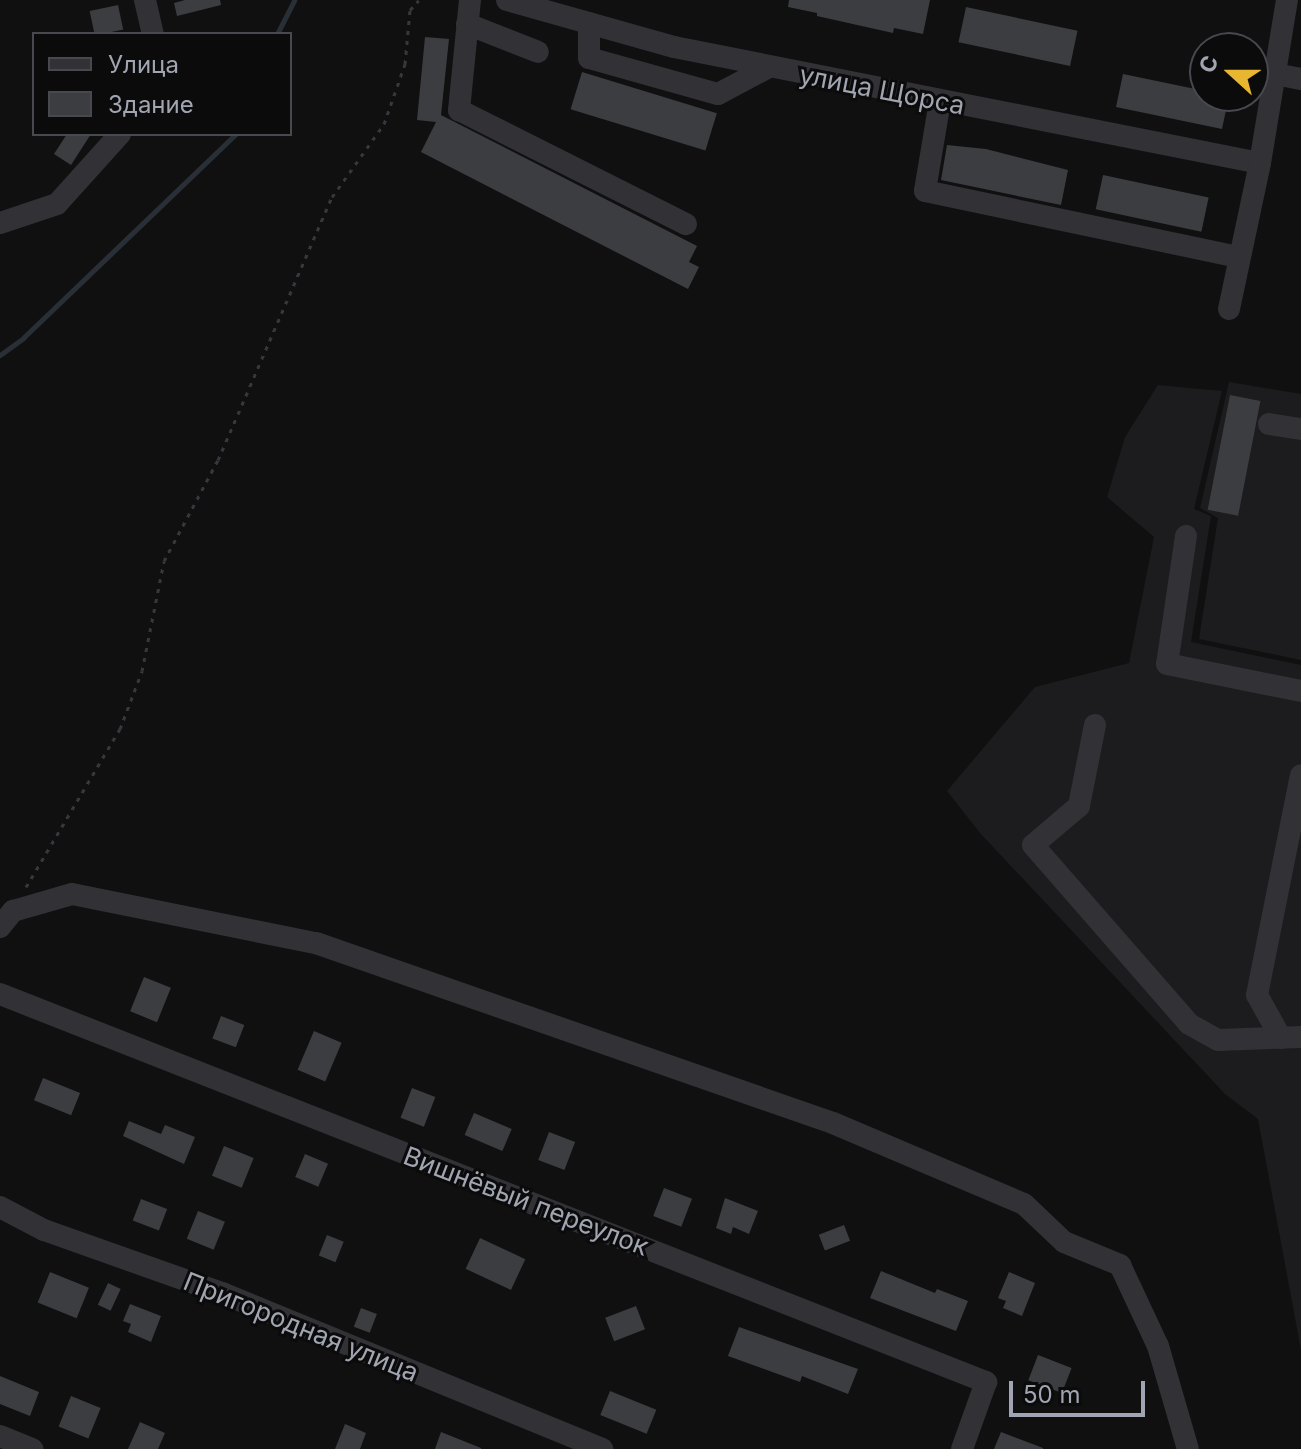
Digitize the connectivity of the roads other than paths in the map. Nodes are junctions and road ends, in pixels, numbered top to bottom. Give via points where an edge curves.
1 (145, 0) edge
2 (470, 0) edge
3 (507, 0) edge
4 (1287, 0) edge
5 (589, 23) junction
6 (467, 24) junction
7 (153, 32) edge
8 (538, 52) dead end
9 (769, 67) junction
10 (1275, 74) junction
11 (1301, 79) edge
12 (940, 101) junction
13 (118, 136) edge
14 (1260, 163) junction
15 (0, 223) edge
16 (686, 224) dead end
17 (1238, 257) junction
18 (1229, 309) dead end
19 (1269, 424) dead end
20 (1301, 429) edge
21 (1186, 536) dead end
22 (1301, 691) edge
23 (1095, 725) dead end
24 (1301, 775) edge
25 (6, 919) edge
26 (0, 994) edge
27 (1291, 1037) edge
28 (0, 1207) edge
29 (0, 1436) edge
30 (32, 1449) edge
31 (602, 1449) edge
32 (962, 1449) edge
33 (1188, 1449) edge

1 - 7 street
2 - 6 street
3 - 5 street, улица Щорса
4 - 10 street
5 - 9 street, улица Щорса
5 - 9 street via 589,58 718,94
6 - 8 street
6 - 16 street via 459,110
9 - 12 street, улица Щорса
10 - 11 street
10 - 14 street
12 - 14 street, улица Щорса
12 - 17 street via 925,191
13 - 15 street via 57,204
14 - 17 street
17 - 18 street
19 - 20 street
21 - 22 street via 1167,664
23 - 27 street via 1079,806 1033,845 1189,1024 1218,1040
24 - 27 street via 1257,995
25 - 33 street via 72,894 316,943 833,1123 1024,1204 1064,1242 1120,1265 1158,1346
26 - 32 street, Вишнёвый переулок via 986,1382
28 - 31 street, Пригородная улица via 44,1230 222,1293
29 - 30 street

